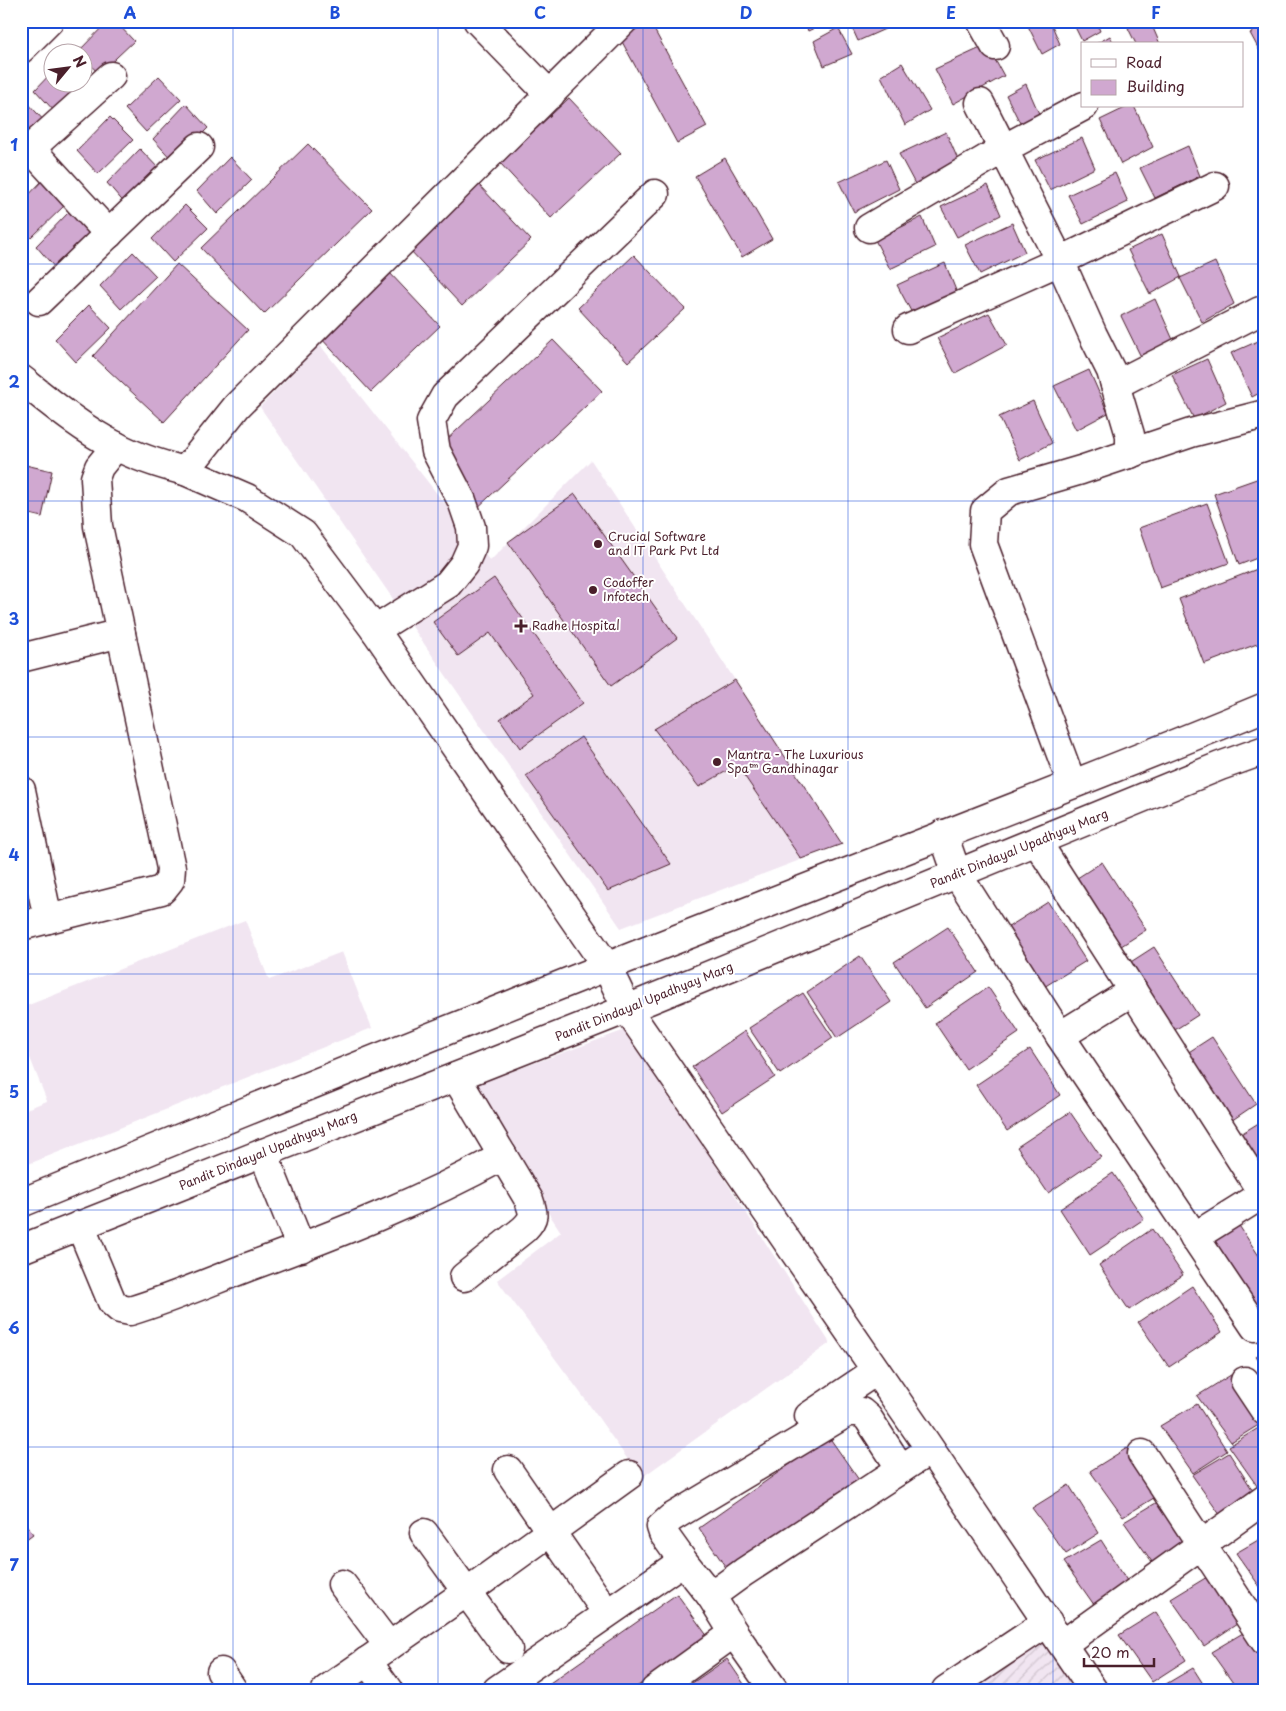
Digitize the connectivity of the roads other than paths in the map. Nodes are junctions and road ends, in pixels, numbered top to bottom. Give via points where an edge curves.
1 (49, 21) edge
2 (478, 21) edge
3 (623, 21) edge
4 (981, 21) edge
5 (995, 46) dead end
6 (21, 49) edge
7 (111, 76) dead end
8 (550, 95) junction
9 (980, 103) dead end
10 (1081, 108) edge
11 (199, 147) dead end
12 (1003, 149) junction
13 (26, 153) edge
14 (1215, 186) dead end
15 (655, 194) dead end
16 (869, 228) dead end
17 (109, 234) junction
18 (1060, 261) junction
19 (39, 300) dead end
20 (1260, 311) dead end
21 (908, 329) dead end
22 (21, 378) edge
23 (1115, 385) junction
24 (1265, 414) edge
25 (116, 446) junction
26 (1130, 454) junction
27 (185, 471) junction
28 (374, 630) junction
29 (120, 633) junction
30 (21, 658) edge
31 (1265, 707) edge
32 (1265, 750) edge
33 (1072, 784) junction
34 (21, 790) edge
35 (943, 834) junction
36 (1037, 842) junction
37 (956, 874) junction
38 (48, 919) junction
39 (21, 926) edge
40 (606, 966) junction
41 (1133, 991) junction
42 (627, 1010) junction
43 (1060, 1036) junction
44 (456, 1077) junction
45 (263, 1153) junction
46 (503, 1156) junction
47 (1264, 1196) edge
48 (21, 1203) edge
49 (80, 1225) junction
50 (1194, 1237) junction
51 (21, 1248) edge
52 (301, 1248) junction
53 (464, 1277) dead end
54 (1255, 1327) dead end
55 (876, 1370) junction
56 (1245, 1380) dead end
57 (1265, 1411) edge
58 (930, 1450) junction
59 (1142, 1454) dead end
60 (901, 1469) junction
61 (508, 1470) dead end
62 (629, 1475) dead end
63 (697, 1492) dead end
64 (1265, 1499) edge
65 (551, 1532) junction
66 (424, 1533) dead end
67 (1202, 1544) junction
68 (683, 1561) junction
69 (342, 1584) dead end
70 (466, 1593) junction
71 (711, 1596) junction
72 (598, 1600) dead end
73 (734, 1633) junction
74 (1055, 1633) junction
75 (1265, 1641) edge
76 (508, 1649) dead end
77 (378, 1654) junction
78 (530, 1680) edge
79 (1084, 1687) edge
80 (326, 1690) edge
81 (388, 1690) edge
82 (497, 1690) edge
83 (655, 1690) edge
84 (774, 1690) edge
85 (946, 1690) edge

1 - 6 street
2 - 8 street
3 - 8 street
4 - 5 street
7 - 13 street
8 - 27 street via 237,406
9 - 12 street
10 - 12 street
11 - 17 street
12 - 16 street
12 - 18 street
13 - 17 street
14 - 18 street
15 - 28 street via 445,396 431,421 436,451 472,527 472,546 464,564 448,584
17 - 19 street
18 - 21 street
18 - 23 street
20 - 23 street
22 - 25 street
23 - 26 street via 1130,435
24 - 26 street via 1191,433
25 - 27 street via 158,464
25 - 29 street via 99,467 95,478 98,526
26 - 33 street via 1009,491 985,511 983,544
27 - 28 street via 247,498 303,534
28 - 40 street
29 - 30 street
29 - 38 street via 171,868 170,880 162,890
31 - 33 street
32 - 36 street, Pandit Dindayal Upadhyay Marg
33 - 35 street
34 - 38 street
35 - 37 street
35 - 40 street
36 - 37 street, Pandit Dindayal Upadhyay Marg
36 - 41 street
37 - 42 street, Pandit Dindayal Upadhyay Marg
37 - 43 street
38 - 39 street
40 - 42 street
40 - 48 street
41 - 43 street
41 - 47 street
42 - 44 street, Pandit Dindayal Upadhyay Marg
42 - 55 street
43 - 50 street
44 - 45 street, Pandit Dindayal Upadhyay Marg
44 - 46 street
45 - 49 street, Pandit Dindayal Upadhyay Marg
45 - 52 street
46 - 52 street via 459,1181
46 - 53 street via 529,1200 533,1213 531,1221
47 - 50 street
49 - 51 street, Pandit Dindayal Upadhyay Marg
49 - 52 street via 112,1302 120,1309 130,1310
50 - 54 street
55 - 58 street
55 - 63 street
56 - 57 street
58 - 60 street
58 - 74 street
59 - 67 street
60 - 68 street via 868,1418 861,1412 848,1412 661,1527
60 - 71 street
61 - 65 street
62 - 65 street
64 - 67 street
65 - 70 street
65 - 72 street
66 - 70 street
67 - 74 street
67 - 75 street
68 - 71 street
68 - 78 street
69 - 77 street
70 - 76 street
70 - 77 street
71 - 73 street
73 - 83 street
73 - 84 street
74 - 79 street
74 - 85 street
77 - 80 street
77 - 81 street
78 - 82 street

